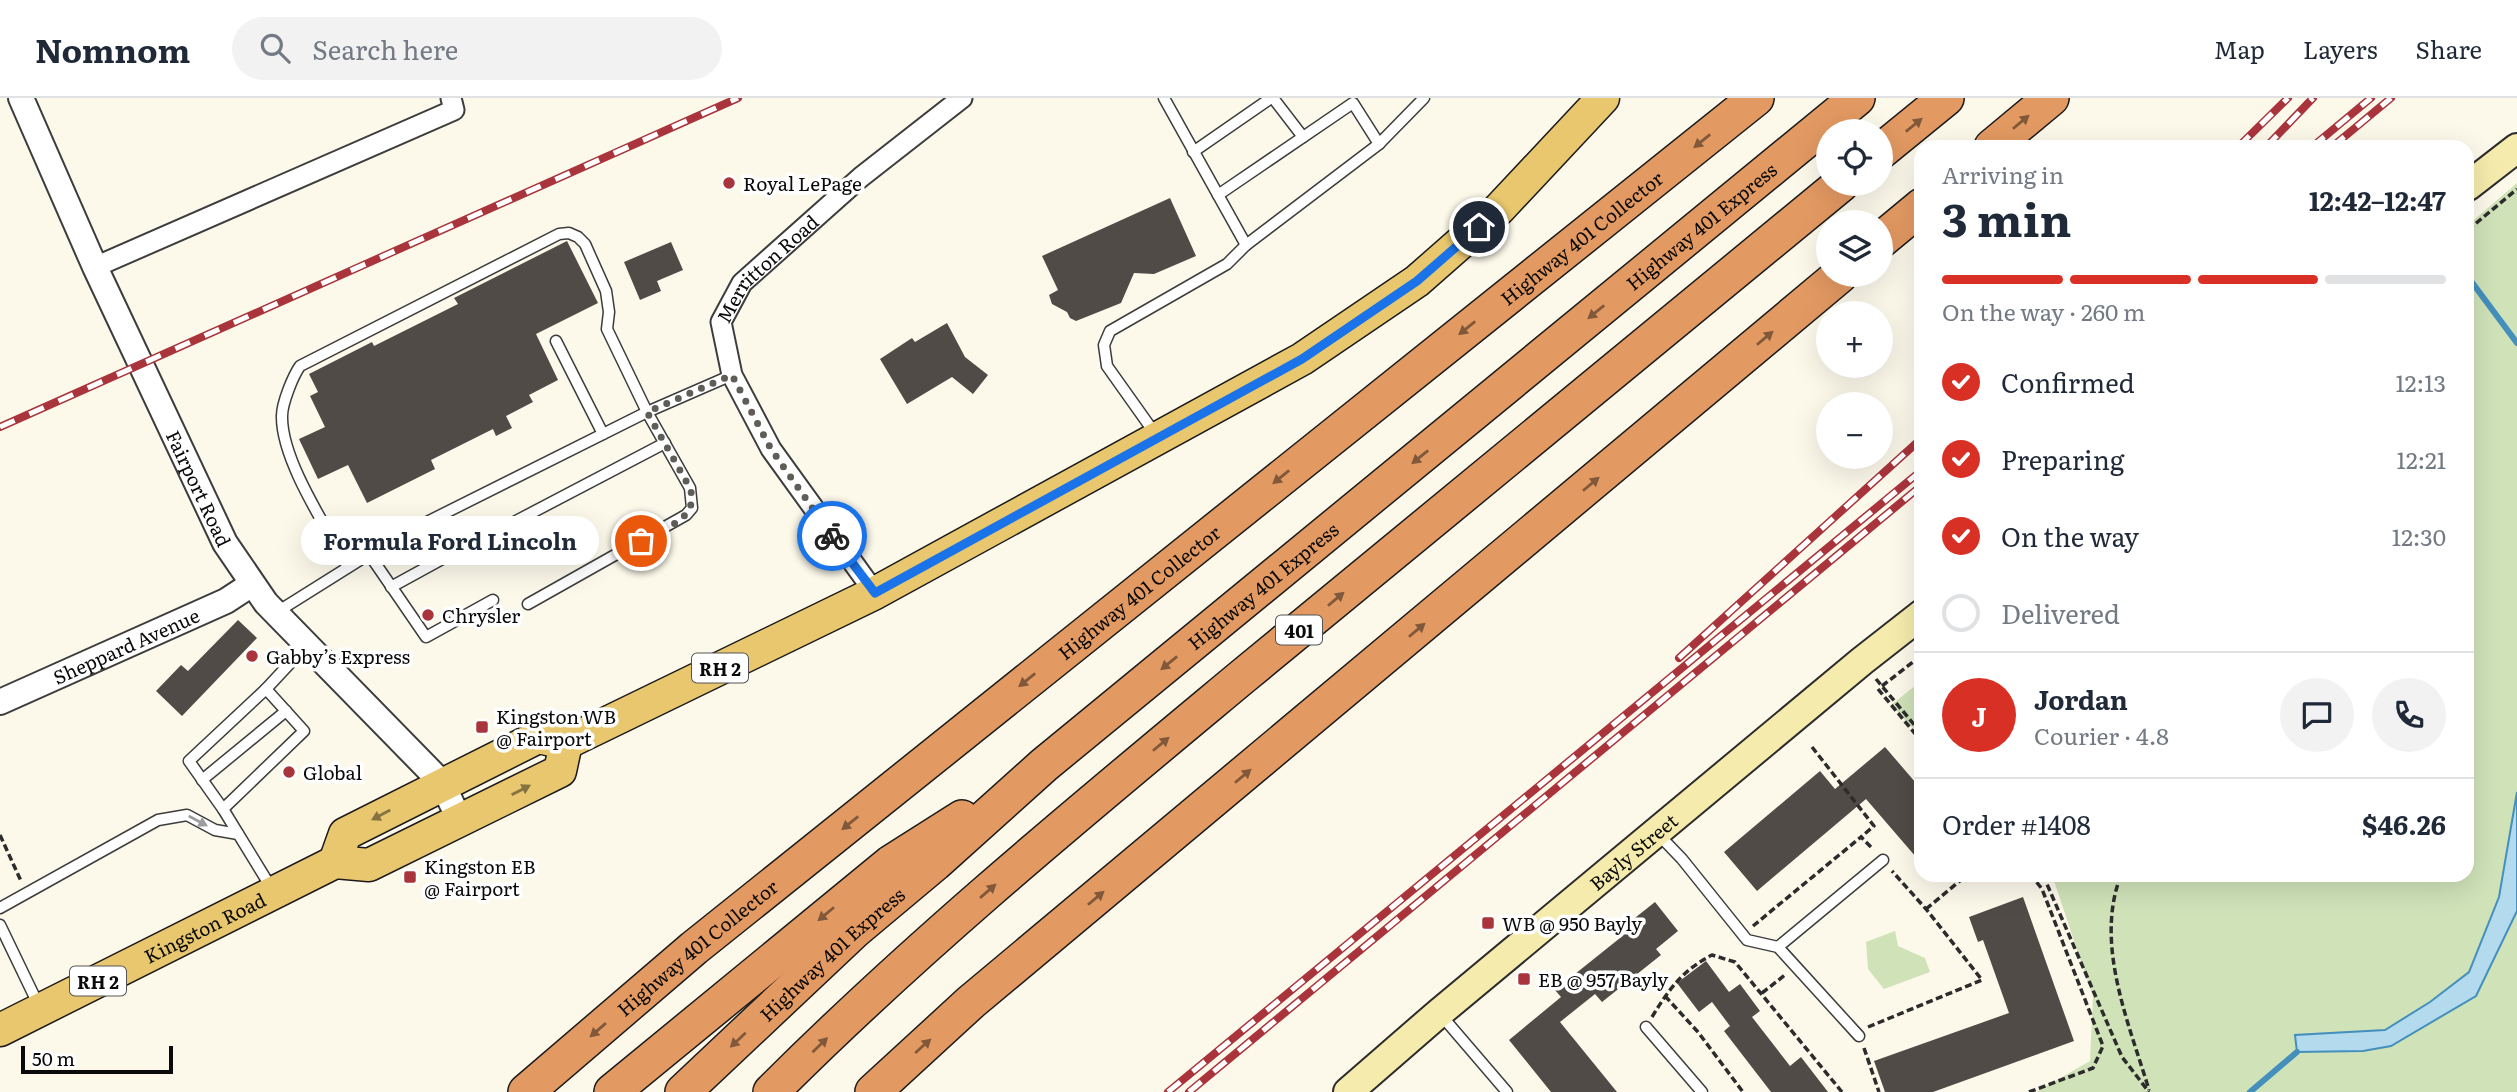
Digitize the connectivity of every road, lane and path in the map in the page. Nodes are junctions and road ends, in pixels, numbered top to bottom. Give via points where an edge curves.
1 (21, 98) edge
2 (451, 98) edge
3 (962, 98) edge
4 (1164, 98) edge
5 (1272, 98) edge
6 (1424, 98) edge
7 (1603, 98) edge
8 (1756, 98) edge
9 (1857, 98) edge
10 (1946, 98) edge
11 (2050, 98) edge
12 (1351, 101) edge
13 (1303, 137) junction
14 (2000, 140) edge
15 (1893, 141) edge
16 (1379, 144) junction
17 (2517, 148) edge
18 (1193, 152) junction
19 (2474, 182) edge
20 (2517, 189) edge
21 (1218, 195) junction
22 (1826, 196) edge
23 (1914, 213) edge
24 (2474, 225) edge
25 (1893, 230) edge
26 (1246, 245) junction
27 (95, 267) junction
28 (1826, 287) edge
29 (556, 341) dead end
30 (732, 375) junction
31 (647, 412) junction
32 (603, 434) junction
33 (1158, 438) junction
34 (665, 443) junction
35 (497, 531) dead end
36 (464, 547) dead end
37 (369, 554) junction
38 (348, 567) junction
39 (252, 584) junction
40 (390, 587) junction
41 (875, 593) junction
42 (493, 600) dead end
43 (528, 604) dead end
44 (276, 612) junction
45 (1914, 623) edge
46 (307, 645) junction
47 (1914, 661) edge
48 (1861, 662) junction
49 (1880, 688) junction
50 (266, 689) junction
51 (0, 702) edge
52 (286, 711) junction
53 (1914, 725) edge
54 (1914, 732) edge
55 (566, 743) junction
56 (1812, 747) dead end
57 (1044, 765) junction
58 (202, 780) junction
59 (442, 783) junction
60 (223, 809) junction
61 (460, 821) junction
62 (1657, 833) junction
63 (238, 834) junction
64 (0, 835) edge
65 (1861, 837) junction
66 (1882, 860) junction
67 (335, 862) junction
68 (1959, 882) edge
69 (2036, 882) edge
70 (2046, 882) edge
71 (2118, 882) edge
72 (26, 893) junction
73 (274, 893) junction
74 (0, 908) edge
75 (1926, 909) junction
76 (0, 925) edge
77 (1743, 934) junction
78 (1778, 947) junction
79 (1796, 966) junction
80 (1762, 993) junction
81 (1665, 996) junction
82 (41, 1009) junction
83 (1439, 1013) junction
84 (1646, 1027) joint
85 (0, 1030) edge
86 (1860, 1036) junction
87 (526, 1092) edge
88 (612, 1092) edge
89 (683, 1092) edge
90 (771, 1092) edge
91 (873, 1092) edge
92 (1348, 1092) edge
93 (1507, 1092) edge
94 (1702, 1092) edge
95 (1743, 1092) edge
96 (1842, 1092) edge
97 (1879, 1092) edge
98 (2029, 1092) edge
99 (2149, 1092) edge

1 - 27 street, Fairport Road
2 - 27 street via 454,110
3 - 30 street, Merritton Road via 861,177 742,283 722,322
4 - 18 lane
5 - 13 lane
5 - 18 lane
6 - 16 lane
7 - 33 main road, RH 2 via 1499,209 1417,281 1302,359
8 -> 87 highway, Highway 401 Collector via 694,948
9 -> 57 highway, Highway 401 Express
15 -> 10 highway
14 -> 11 highway
12 - 13 lane
12 - 16 lane
13 - 21 lane
16 - 26 lane
17 - 19 main road
18 - 21 lane
20 - 24 path
21 - 26 lane
90 -> 22 highway, 401 via 912,956 1074,817
23 - 25 highway
26 - 33 lane via 1227,264 1110,331 1104,345 1107,366
27 - 39 street, Fairport Road via 225,543
91 -> 28 highway via 971,1002
29 - 32 lane
30 - 31 lane
30 - 41 street, Merritton Road via 771,449
31 - 32 lane
31 - 34 lane
31 - 38 lane via 607,329 606,291 585,244 569,233 559,234 300,366 281,412 282,431 288,453
32 - 37 lane
33 - 41 main road, RH 2
34 - 35 lane
34 - 43 lane via 690,488 692,508
36 - 40 lane
37 - 38 lane
37 - 40 lane
38 - 44 lane
39 - 44 street, Fairport Road
39 - 51 street, Sheppard Avenue via 226,601
40 - 42 lane via 426,637
41 - 55 main road, RH 2
44 - 46 street, Fairport Road
45 - 48 main road, Bayly Street
46 - 50 lane
46 - 59 street, Fairport Road
47 - 49 path
48 - 49 path
48 - 62 main road, Bayly Street
49 - 53 path
49 - 54 path
50 - 52 lane
50 - 58 lane via 189,761
52 - 58 lane
52 - 60 lane via 304,731
55 - 59 main road via 538,737
61 -> 55 main road via 560,771
56 - 65 path via 1874,826
57 -> 88 highway via 891,863
57 -> 89 highway, Highway 401 Express via 856,930
58 - 60 lane
59 - 61 street, Fairport Road
59 -> 67 main road via 345,834
60 - 63 lane
61 - 67 main road via 369,865
62 - 77 lane
62 - 83 main road, Bayly Street
72 -> 63 lane via 158,820 187,815 215,830
63 - 73 lane
64 - 72 path
65 - 66 path
65 - 77 path
66 - 75 path
66 - 78 lane
67 - 73 main road, Kingston Road / RH 2
68 - 75 path
69 - 98 path via 2103,1046 2093,1069
70 - 99 path via 2122,1057
71 - 99 path via 2113,894 2113,956
72 - 74 lane
73 - 82 main road, Kingston Road / RH 2
75 - 86 path via 1982,980 1866,1027
76 - 82 lane
77 - 78 lane via 1746,940
78 - 79 lane
79 - 80 path
79 - 86 lane
80 - 81 path via 1735,962 1712,955 1692,965
80 - 96 path
81 - 84 path
81 - 95 path
82 - 85 main road, Kingston Road / RH 2
83 - 92 main road, Bayly Street
83 - 93 lane
84 - 94 lane
86 - 97 path

